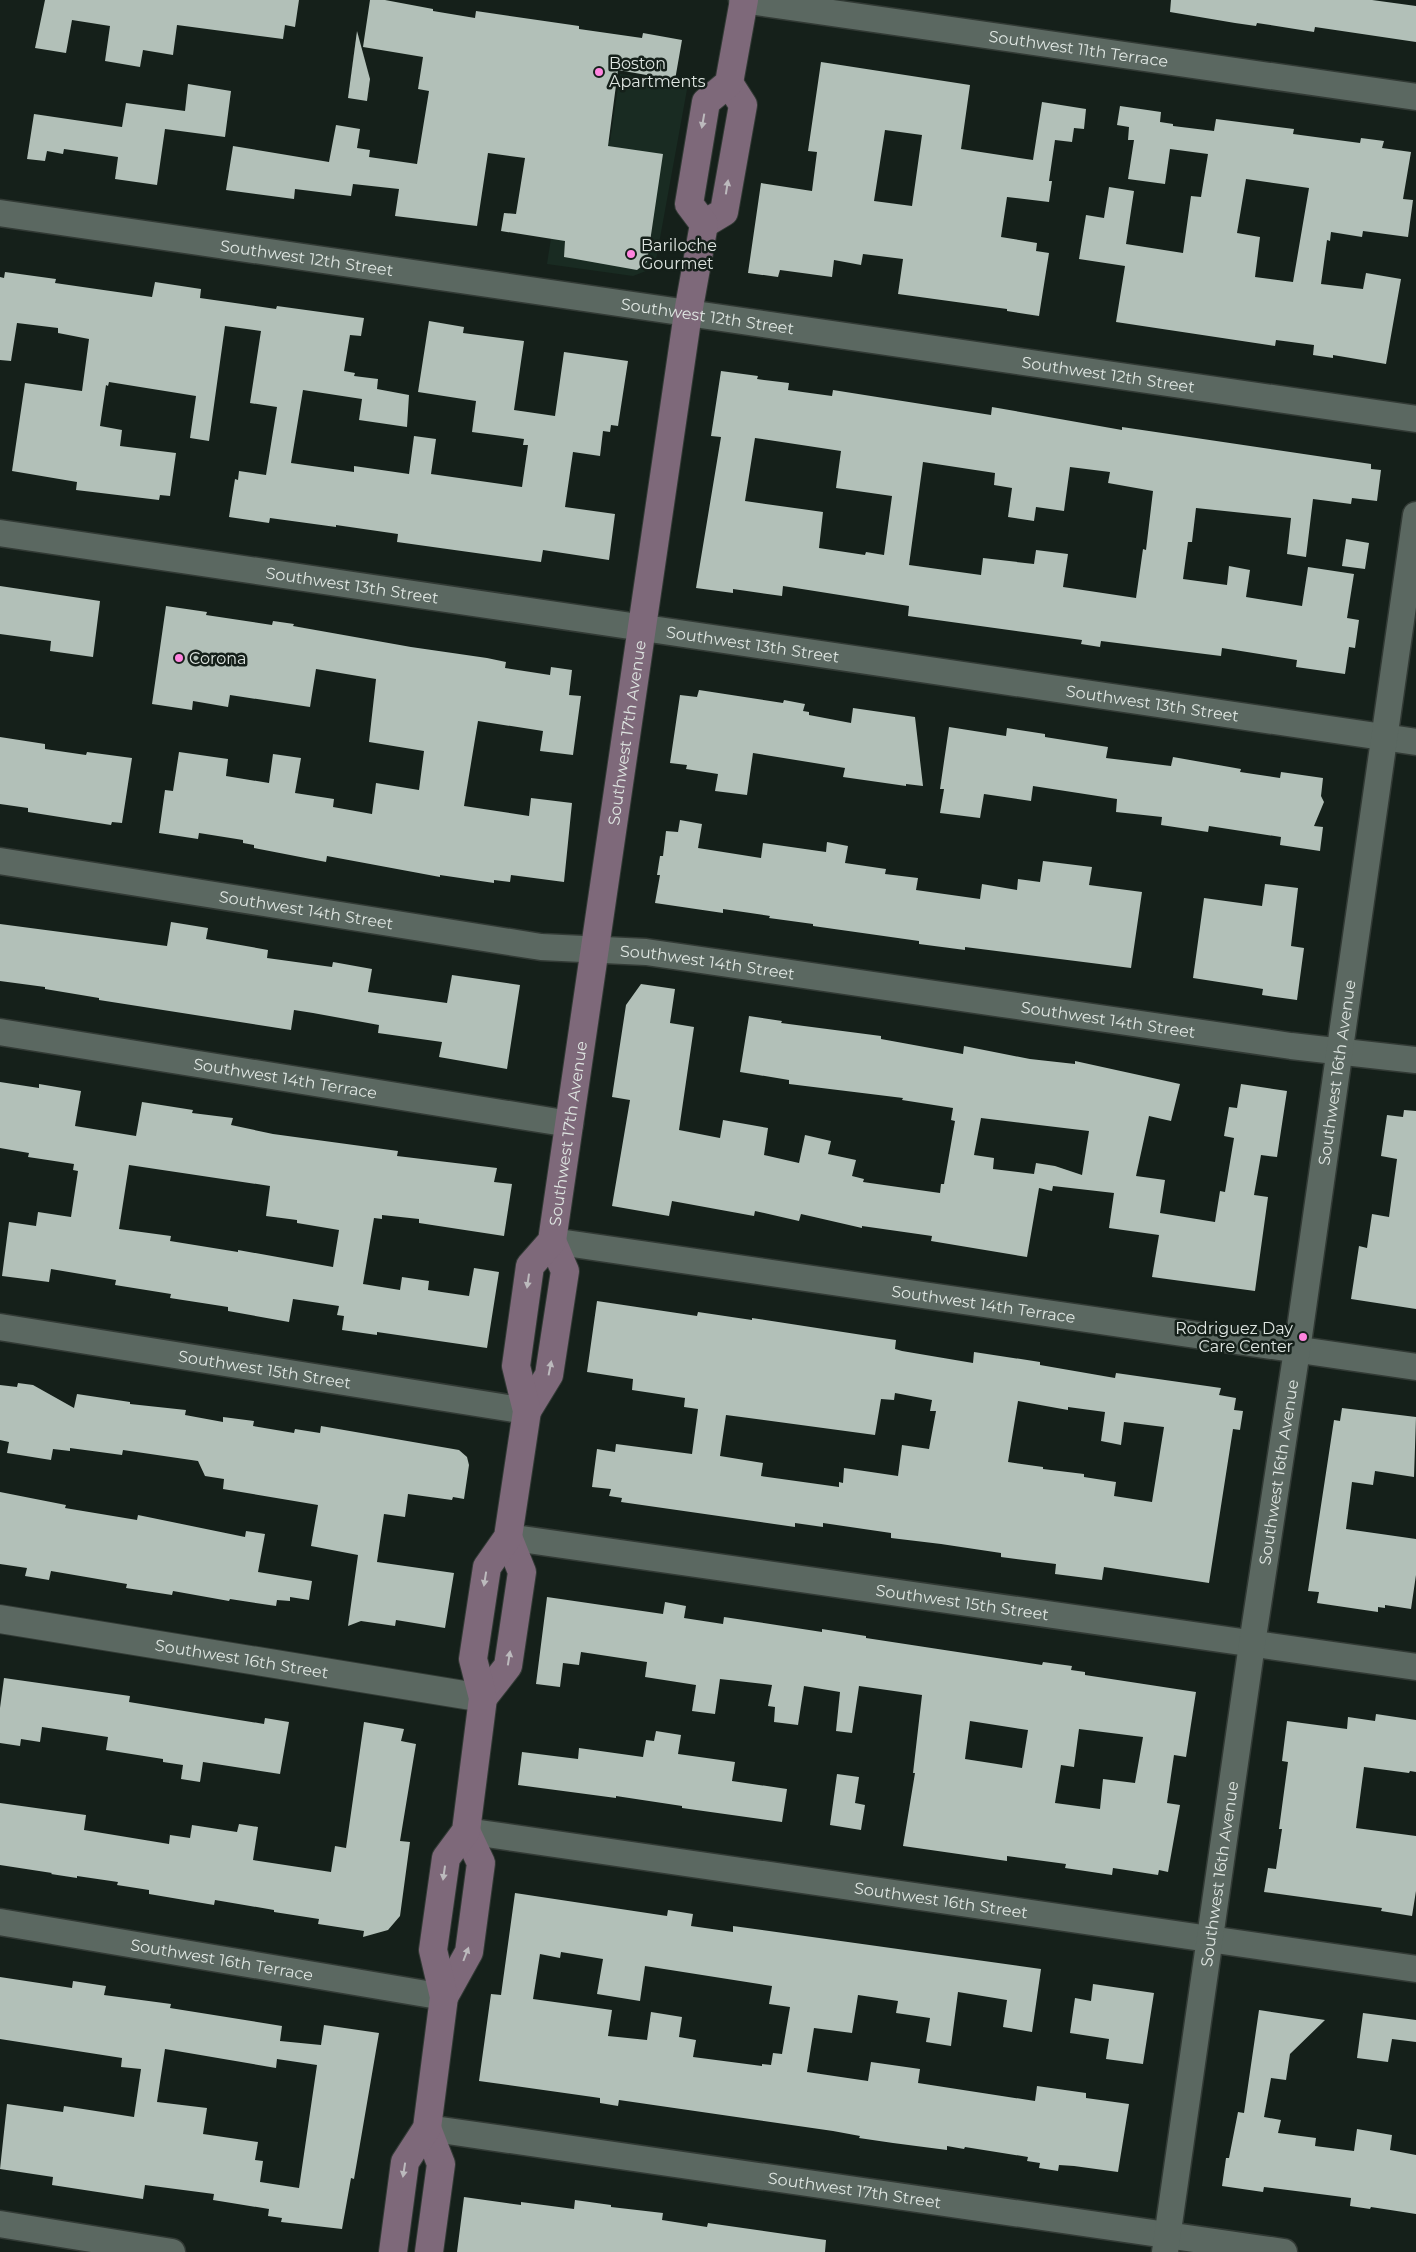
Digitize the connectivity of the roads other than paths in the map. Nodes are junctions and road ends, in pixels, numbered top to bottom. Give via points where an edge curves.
1 (743, 0) edge
2 (729, 83) junction
3 (1416, 97) edge
4 (0, 212) edge
5 (704, 224) junction
6 (688, 313) junction
7 (1416, 419) edge
8 (1416, 515) edge
9 (0, 533) edge
10 (642, 627) junction
11 (1385, 737) junction
12 (1416, 742) edge
13 (0, 861) edge
14 (594, 948) junction
15 (0, 1032) edge
16 (1338, 1052) junction
17 (1416, 1060) edge
18 (570, 1124) junction
19 (552, 1240) junction
20 (0, 1327) edge
21 (1297, 1350) junction
22 (1416, 1367) edge
23 (528, 1411) junction
24 (508, 1537) junction
25 (0, 1619) edge
26 (1252, 1644) junction
27 (1416, 1667) edge
28 (483, 1698) junction
29 (466, 1831) junction
30 (0, 1922) edge
31 (1209, 1939) junction
32 (1416, 1969) edge
33 (444, 1997) junction
34 (427, 2128) junction
35 (0, 2224) edge
36 (1166, 2244) edge
37 (172, 2252) edge
38 (392, 2252) edge
39 (429, 2252) edge
40 (1284, 2252) edge

1 - 2 main road
1 - 3 street, Southwest 11th Terrace
5 -> 2 main road via 724,212 743,105
2 -> 5 main road via 706,102 689,204
4 - 6 street, Southwest 12th Street
5 - 6 main road, Southwest 17th Avenue
6 - 7 street, Southwest 12th Street
6 - 10 main road, Southwest 17th Avenue
8 - 11 street, Southwest 16th Avenue
9 - 10 street, Southwest 13th Street
10 - 11 street, Southwest 13th Street
10 - 14 main road, Southwest 17th Avenue
11 - 12 street, Southwest 13th Street
11 - 16 street, Southwest 16th Avenue
13 - 14 street, Southwest 14th Street via 541,946
14 - 16 street, Southwest 14th Street via 646,952
14 - 18 main road, Southwest 17th Avenue
15 - 18 street, Southwest 14th Terrace
16 - 17 street, Southwest 14th Street
16 - 21 street, Southwest 16th Avenue
18 - 19 main road, Southwest 17th Avenue
19 - 21 street, Southwest 14th Terrace
19 - 23 main road, Southwest 17th Avenue via 530,1266 516,1366
20 - 23 street, Southwest 15th Street
21 - 22 street, Southwest 14th Terrace
21 - 26 street, Southwest 16th Avenue
23 - 24 main road, Southwest 17th Avenue
24 - 26 street, Southwest 15th Street
24 -> 28 main road, Southwest 17th Avenue via 487,1567 474,1650 473,1659
28 -> 24 main road via 508,1666 522,1572
25 - 28 street, Southwest 16th Street
26 - 27 street, Southwest 15th Street
26 - 31 street, Southwest 16th Avenue
28 - 29 main road, Southwest 17th Avenue
29 - 31 street, Southwest 16th Street
29 - 33 main road, Southwest 17th Avenue via 446,1858 433,1950
30 - 33 street, Southwest 16th Terrace
31 - 32 street, Southwest 16th Street
31 - 36 street, Southwest 16th Avenue
33 - 34 main road, Southwest 17th Avenue
34 - 36 street, Southwest 17th Street
34 -> 38 main road, Southwest 17th Avenue via 405,2162
34 - 39 main road, Southwest 17th Avenue via 441,2164
35 - 37 street
36 - 40 street, Southwest 17th Street

